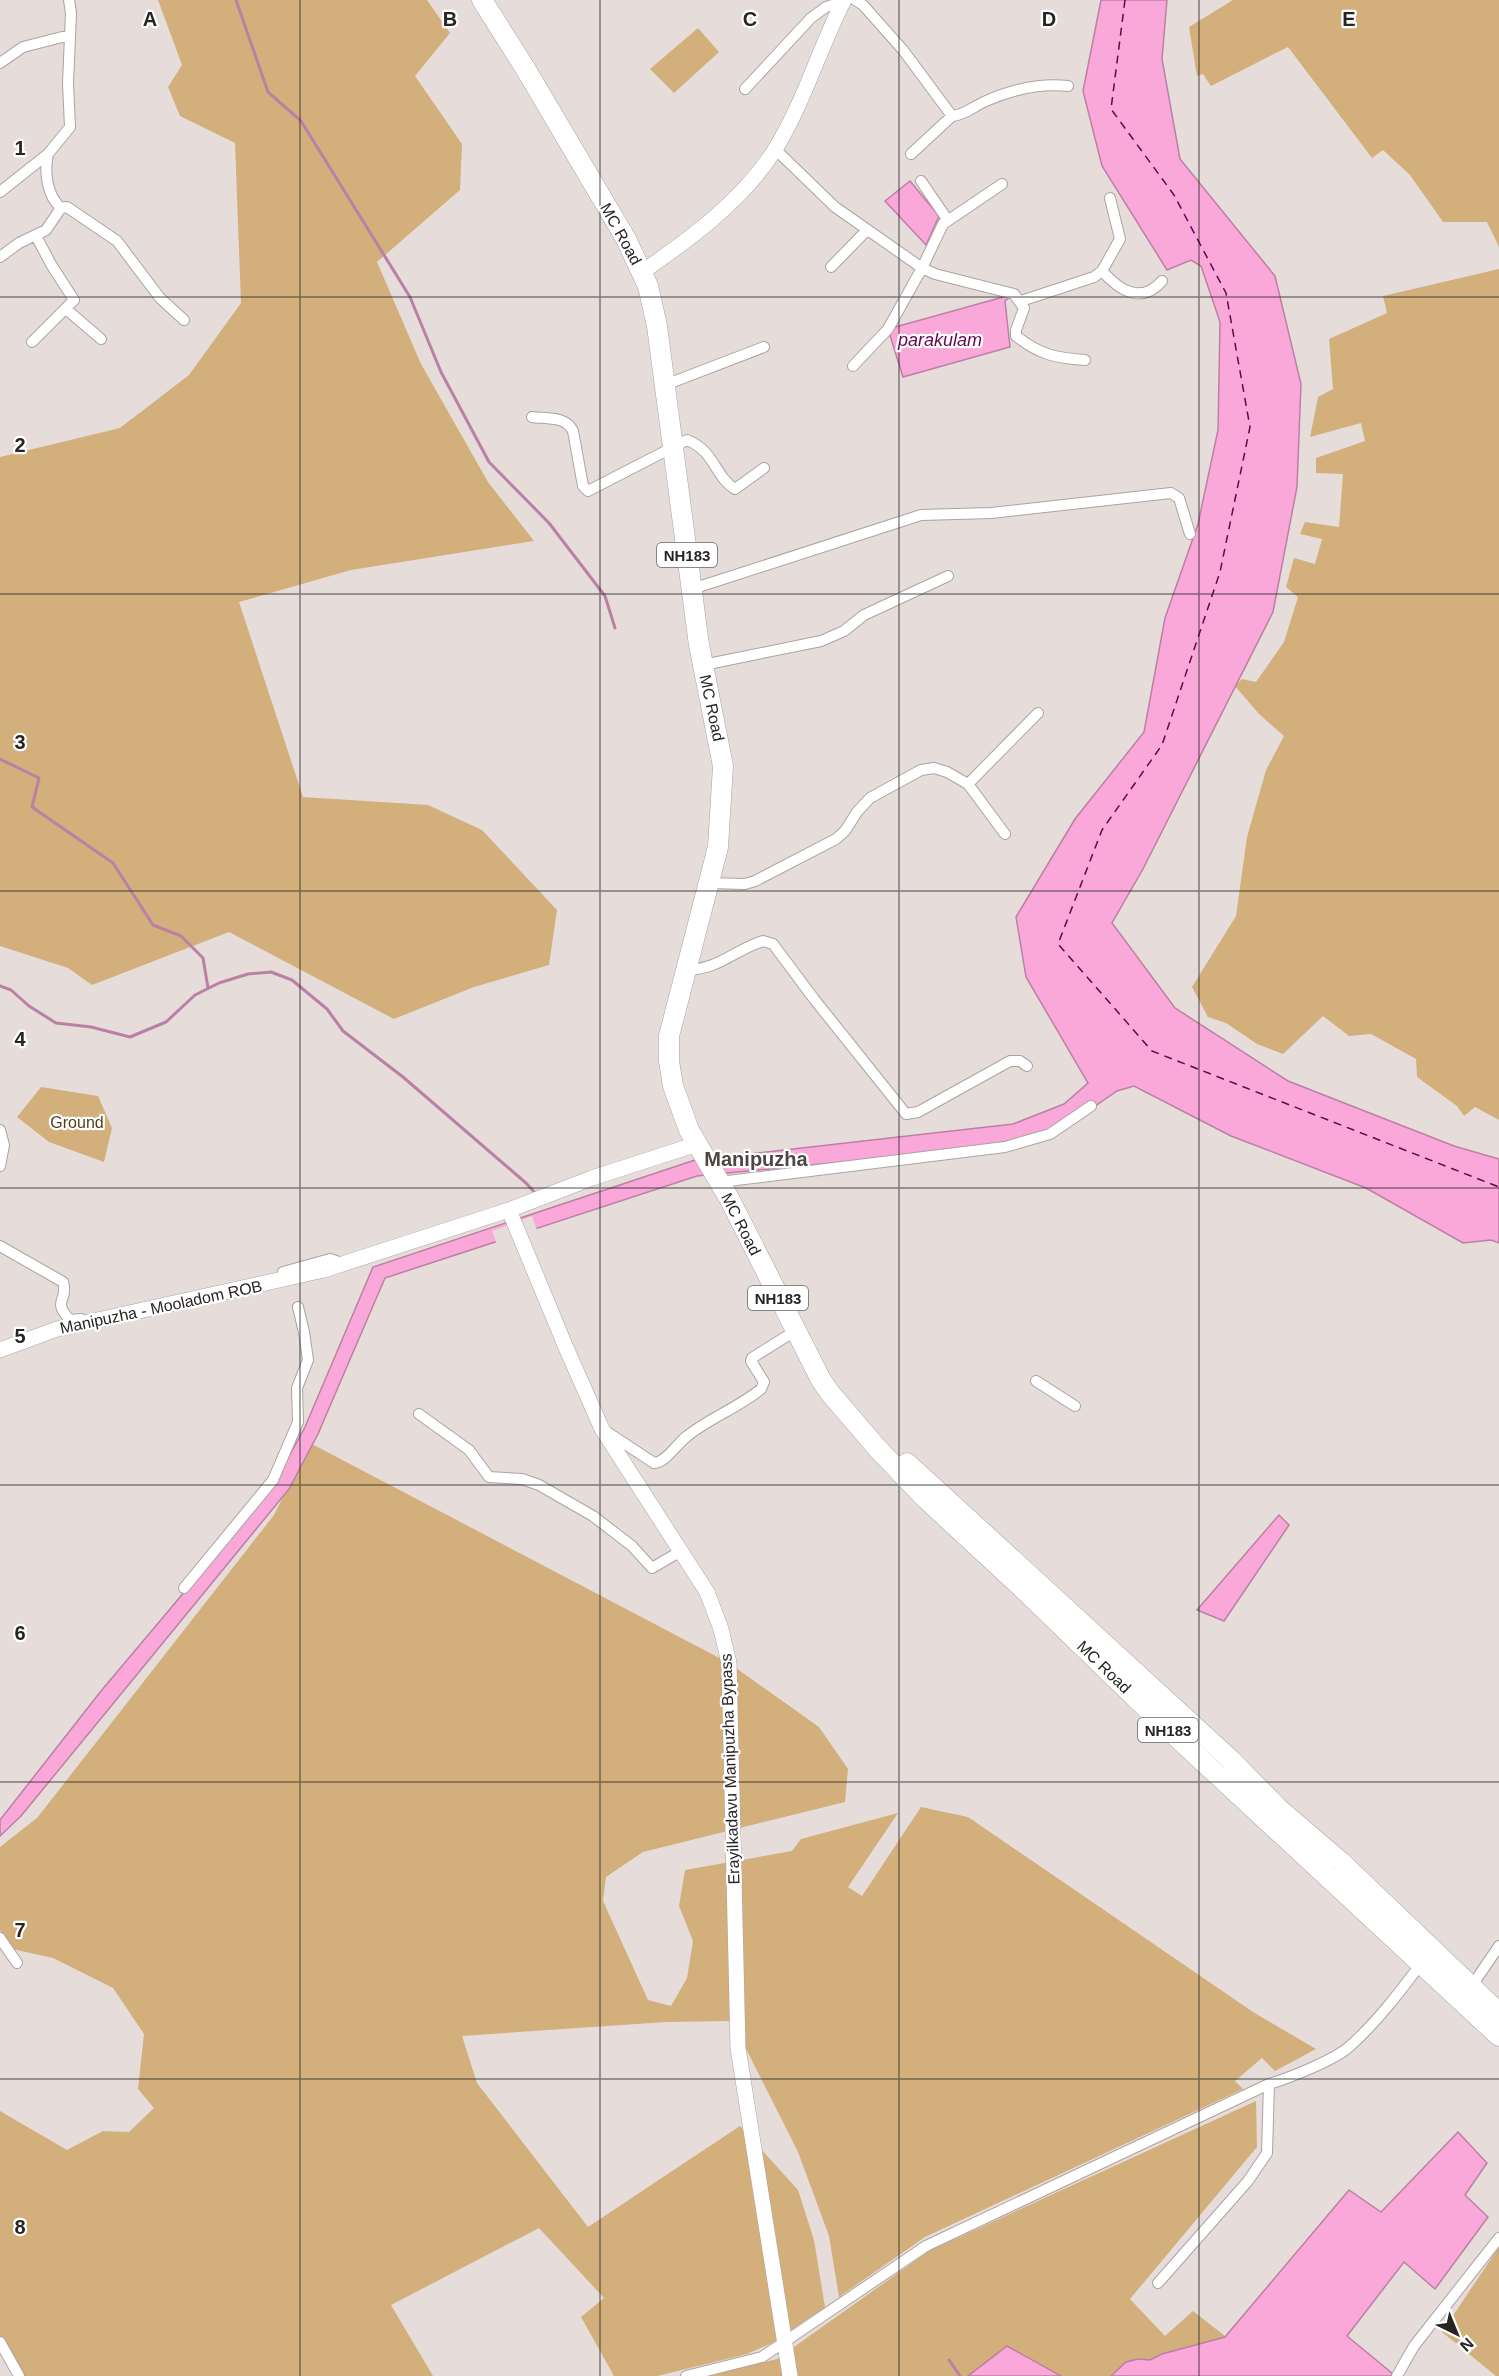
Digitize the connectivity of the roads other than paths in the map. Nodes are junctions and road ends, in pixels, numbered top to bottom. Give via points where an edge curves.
1 (69, 0) edge
2 (486, 1) edge
3 (847, 1) edge
4 (70, 35) junction
5 (0, 63) edge
6 (1068, 86) dead end
7 (745, 89) dead end
8 (952, 116) junction
9 (775, 149) junction
10 (48, 154) junction
11 (911, 154) dead end
12 (921, 181) dead end
13 (1002, 184) dead end
14 (0, 192) edge
15 (1110, 198) dead end
16 (61, 208) junction
17 (947, 219) junction
18 (867, 230) junction
19 (36, 236) junction
20 (0, 256) edge
21 (831, 267) dead end
22 (922, 268) junction
23 (1102, 271) junction
24 (642, 272) junction
25 (1162, 282) dead end
26 (1021, 301) junction
27 (66, 309) junction
28 (183, 320) dead end
29 (101, 339) dead end
30 (32, 342) dead end
31 (764, 347) dead end
32 (1085, 360) dead end
33 (853, 366) dead end
34 (665, 385) junction
35 (532, 417) dead end
36 (672, 448) junction
37 (764, 468) dead end
38 (1190, 534) dead end
39 (948, 576) dead end
40 (692, 589) junction
41 (703, 665) junction
42 (1038, 713) dead end
43 (968, 784) junction
44 (1005, 834) dead end
45 (709, 883) junction
46 (686, 969) junction
47 (1028, 1066) dead end
48 (1091, 1106) dead end
49 (0, 1130) edge
50 (697, 1144) junction
51 (0, 1166) edge
52 (716, 1175) junction
53 (509, 1210) junction
54 (0, 1246) edge
55 (342, 1263) junction
56 (298, 1307) dead end
57 (795, 1331) junction
58 (0, 1350) edge
59 (1036, 1380) dead end
60 (1075, 1406) dead end
61 (418, 1414) dead end
62 (847, 1414) junction
63 (602, 1429) junction
64 (681, 1551) junction
65 (184, 1588) dead end
66 (1232, 1760) junction
67 (1219, 1776) junction
68 (0, 1938) edge
69 (1499, 1946) edge
70 (17, 1963) dead end
71 (1420, 1965) junction
72 (1471, 1987) junction
73 (1499, 2013) edge
74 (1499, 2036) edge
75 (1269, 2084) junction
76 (1499, 2238) edge
77 (1158, 2283) dead end
78 (0, 2342) edge
79 (784, 2342) junction
80 (19, 2376) edge
81 (686, 2376) edge
82 (790, 2376) edge
83 (1397, 2376) edge

1 - 4 street
2 - 24 highway, MC Road / NH183
3 - 7 street via 826,7 811,18
3 - 8 street via 863,5 903,50
3 - 9 main road
4 - 5 street via 23,47
4 - 10 street via 71,124
6 - 8 street via 1018,89 960,116
8 - 11 street
9 - 18 street via 822,195
9 - 24 main road via 716,216
10 - 14 street
10 - 16 street via 46,172 51,196
12 - 17 street
13 - 17 street
15 - 23 street via 1120,239
16 - 19 street via 46,230
16 - 28 street via 67,207 109,234 160,298
17 - 22 street
18 - 21 street
18 - 22 street
19 - 20 street
19 - 27 street via 75,300
22 - 26 street via 1014,294
22 - 33 street via 888,329
23 - 25 street via 1119,288 1131,292 1149,292
23 - 26 street
24 - 34 highway, MC Road / NH183 via 657,326
26 - 32 street via 1024,308 1016,336 1054,357
27 - 29 street
27 - 30 street
31 - 34 street
34 - 36 highway, MC Road / NH183
35 - 36 street via 570,424 583,486 588,491
36 - 37 street via 687,440 696,443 735,489
36 - 40 highway, MC Road / NH183
38 - 40 street via 1179,498 1171,493 991,513 921,516
39 - 41 street via 864,615 844,631 821,641
40 - 41 highway, MC Road / NH183
41 - 45 highway, MC Road / NH183 via 723,766 718,847
42 - 43 street
43 - 44 street
43 - 45 street via 934,768 921,770 870,798 841,835 820,849 755,881
45 - 46 highway, MC Road / NH183
46 - 47 street via 712,966 763,941 773,944 906,1114 918,1112 1010,1061
46 - 50 highway, MC Road / NH183 via 671,1023 668,1054 673,1086
48 - 52 street via 1050,1134 1005,1147
49 - 51 street via 4,1145
50 - 52 highway, MC Road / NH183
50 - 53 main road, Manipuzha - Mooladom ROB
52 - 57 highway, MC Road / NH183
53 - 55 main road, Manipuzha - Mooladom ROB
53 - 63 main road, Erayilkadavu Manipuzha Bypass
54 - 55 street via 63,1282 60,1305 70,1320 259,1280 330,1259
55 - 58 main road, Manipuzha - Mooladom ROB via 57,1329
56 - 65 street via 308,1360 297,1388 298,1422 273,1480
57 - 62 highway, MC Road / NH183 via 821,1380
57 - 63 street via 752,1358 764,1382 761,1389 694,1430 658,1463
59 - 60 street
61 - 64 street via 470,1450 489,1477 522,1479 539,1485 593,1516 632,1546 652,1568
62 - 66 highway, MC Road / NH183 via 918,1471
62 - 67 highway, MC Road / NH183 via 926,1499
63 - 64 main road, Erayilkadavu Manipuzha Bypass
64 - 79 main road, Erayilkadavu Manipuzha Bypass via 707,1592 729,1663 738,2049
66 - 67 highway
66 - 72 highway, MC Road / NH183 via 1278,1808 1341,1862
67 - 71 highway, MC Road / NH183
68 - 70 street
69 - 72 street
71 - 74 highway, MC Road / NH183
71 - 75 street via 1348,2048 1292,2077
72 - 73 highway, MC Road / NH183
75 - 77 street via 1267,2153 1248,2181
75 - 79 street via 926,2246
76 - 83 street via 1414,2346
78 - 80 street
79 - 81 street via 762,2357
79 - 82 main road, Erayilkadavu Manipuzha Bypass

